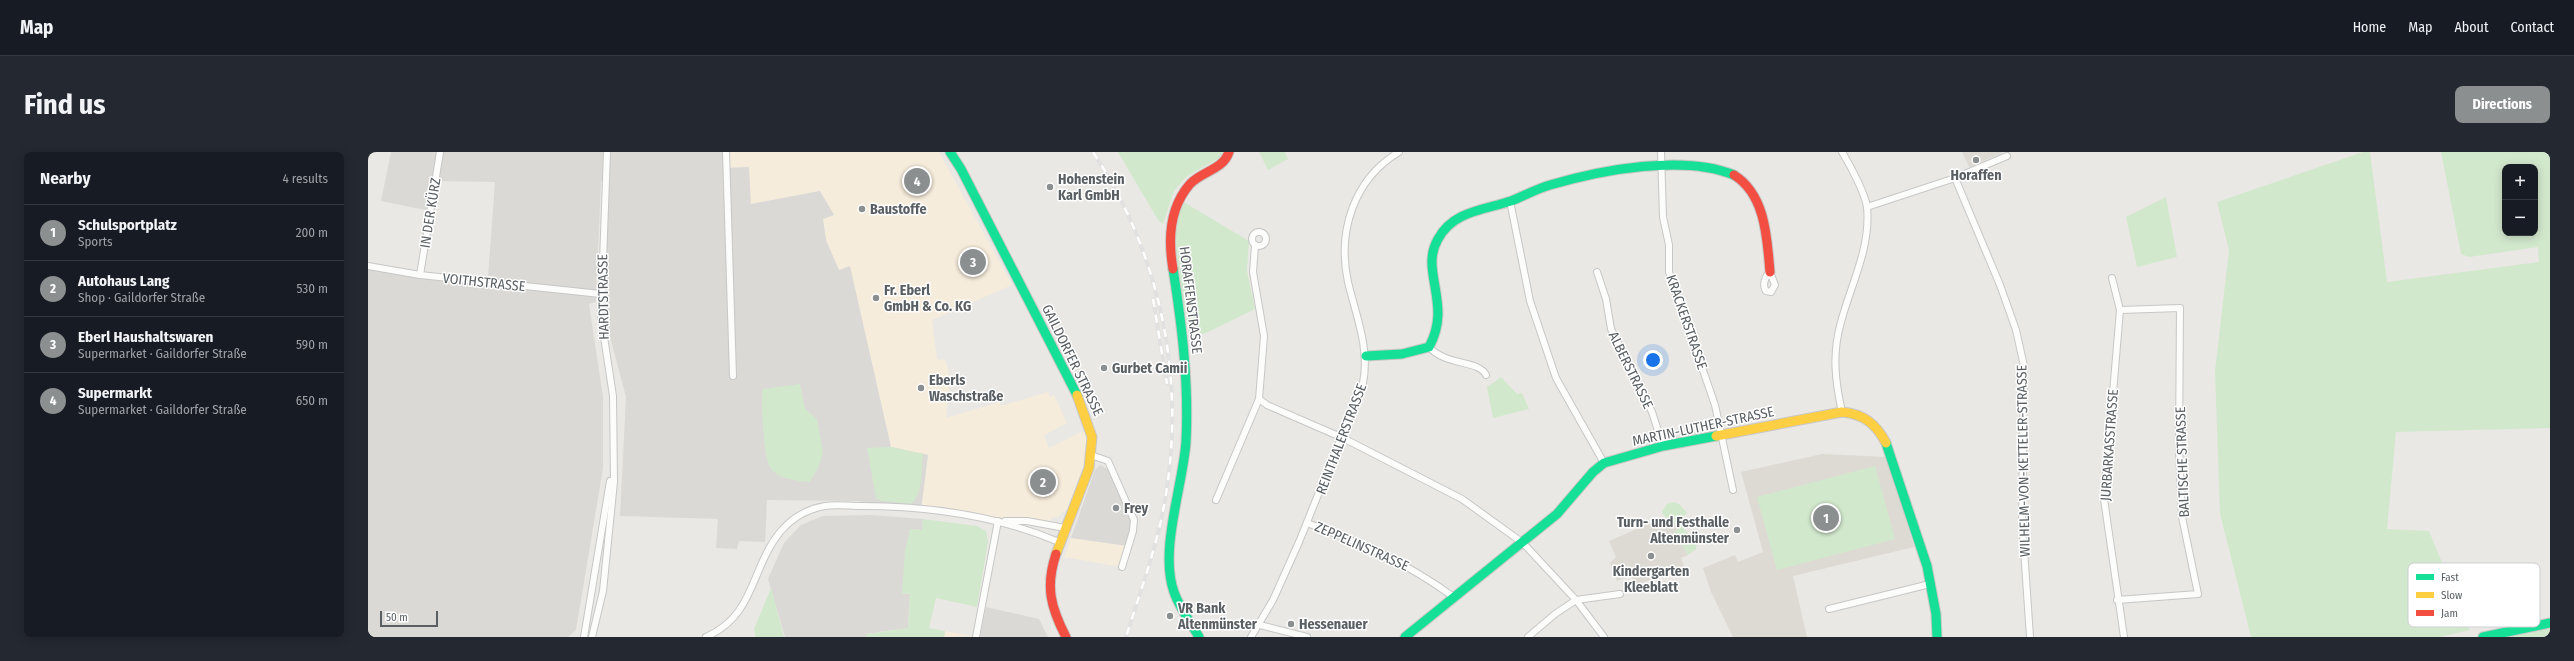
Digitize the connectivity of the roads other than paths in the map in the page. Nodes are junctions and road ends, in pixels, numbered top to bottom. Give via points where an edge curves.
1 (440, 152) edge
2 (607, 152) edge
3 (726, 152) edge
4 (950, 152) edge
5 (1229, 152) edge
6 (1399, 152) edge
7 (1661, 152) edge
8 (1842, 152) edge
9 (2007, 156) dead end
10 (1661, 167) junction
11 (1955, 178) junction
12 (1510, 201) junction
13 (1867, 206) junction
14 (1255, 246) dead end
15 (368, 266) edge
16 (1597, 272) dead end
17 (1770, 272) dead end
18 (420, 275) junction
19 (2112, 278) dead end
20 (601, 294) junction
21 (2120, 310) junction
22 (1429, 347) junction
23 (1366, 356) junction
24 (1486, 375) dead end
25 (733, 376) dead end
26 (1259, 399) junction
27 (1842, 412) junction
28 (1721, 435) junction
29 (1343, 438) junction
30 (1663, 446) junction
31 (1091, 455) junction
32 (1604, 463) junction
33 (614, 466) junction
34 (1733, 490) dead end
35 (1216, 500) dead end
36 (605, 519) junction
37 (998, 521) junction
38 (1307, 523) junction
39 (1065, 528) junction
40 (1060, 542) junction
41 (1523, 543) junction
42 (1122, 567) dead end
43 (1930, 584) junction
44 (1620, 594) dead end
45 (1455, 598) junction
46 (1576, 600) junction
47 (2117, 600) junction
48 (1829, 609) dead end
49 (2550, 624) edge
50 (1260, 625) junction
51 (2540, 626) edge
52 (2535, 627) edge
53 (584, 637) edge
54 (591, 637) edge
55 (706, 637) edge
56 (976, 637) edge
57 (1066, 637) edge
58 (1199, 637) edge
59 (1251, 637) edge
60 (1307, 637) edge
61 (1404, 637) edge
62 (1528, 637) edge
63 (1604, 637) edge
64 (1937, 637) edge
65 (2030, 637) edge
66 (2124, 637) edge
67 (2483, 637) edge

1 - 18 street, IN DER KÜRZ
2 - 20 street, HARDTSTRASSE
3 - 25 street
4 - 31 street, GAILDORFER STRASSE via 1077,396 1091,432
5 - 58 street, HORAFFENSTRASSE via 1226,161 1196,178 1187,187 1170,228 1170,253 1183,336 1186,400 1186,443 1171,539 1170,578 1174,593
6 - 23 street, REINTHALERSTRASSE via 1367,179 1357,195 1344,244 1348,282
7 - 10 street, KRACKERSTRASSE
8 - 13 street
9 - 11 street
10 - 12 street via 1586,176 1549,185
10 - 17 street via 1675,165 1715,168 1728,171 1741,180 1761,209
10 - 28 street, KRACKERSTRASSE via 1669,272 1716,405
11 - 13 street
11 - 65 street, WILHELM-VON-KETTELER-STRASSE via 2000,285 2016,330 2024,366 2022,520
12 - 22 street via 1449,224 1440,235 1431,268 1440,310 1439,323
12 - 32 street via 1530,301 1556,378
13 - 27 street via 1864,251 1840,322 1836,349 1835,378
14 - 26 street via 1253,272 1264,335
15 - 18 street, VOITHSTRASSE
16 - 30 street, ALBERSTRASSE via 1606,299 1611,329 1649,406
18 - 20 street, VOITHSTRASSE
19 - 21 street, JURBARKASSTRASSE
20 - 33 street, HARDTSTRASSE via 604,345 613,396
21 - 47 street, JURBARKASSTRASSE via 2104,499
21 - 47 street, BALTISCHE STRASSE via 2180,308 2179,450 2182,516 2198,594
22 - 23 street via 1402,354
22 - 24 street via 1444,360 1477,366
23 - 29 street, REINTHALERSTRASSE via 1363,383
26 - 29 street
26 - 35 street
27 - 28 street, MARTIN-LUTHER-STRASSE
27 - 43 street, MARTIN-LUTHER-STRASSE via 1862,415 1875,423 1880,430 1888,446
28 - 30 street, MARTIN-LUTHER-STRASSE
28 - 34 street, KRACKERSTRASSE
29 - 38 street, REINTHALERSTRASSE
29 - 41 street via 1462,499
30 - 32 street, MARTIN-LUTHER-STRASSE
31 - 39 street, GAILDORFER STRASSE via 1084,484
31 - 42 street via 1104,458 1111,466 1134,514 1133,531
32 - 41 street, MARTIN-LUTHER-STRASSE via 1557,514
33 - 36 street, HARDTSTRASSE
33 - 54 street, HARDTSTRASSE via 603,591
36 - 53 street, HARDTSTRASSE
36 - 54 street, HARDTSTRASSE via 601,565 589,630
37 - 39 street via 1027,521
37 - 40 street via 1034,531
37 - 55 street via 874,506 826,506 796,517 776,538 736,617
37 - 56 street
38 - 45 street, ZEPPELINSTRASSE via 1390,556 1423,574
38 - 50 street, REINTHALERSTRASSE
39 - 40 street, GAILDORFER STRASSE
40 - 57 street, GAILDORFER STRASSE via 1049,588 1054,613
41 - 45 street, MARTIN-LUTHER-STRASSE
41 - 46 street
43 - 48 street
43 - 64 street, MARTIN-LUTHER-STRASSE via 1936,610
44 - 46 street
45 - 61 street, MARTIN-LUTHER-STRASSE
46 - 62 street
46 - 63 street
47 - 66 street, JURBARKASSTRASSE
49 - 51 street
50 - 59 street, REINTHALERSTRASSE
50 - 60 street
52 - 67 street

